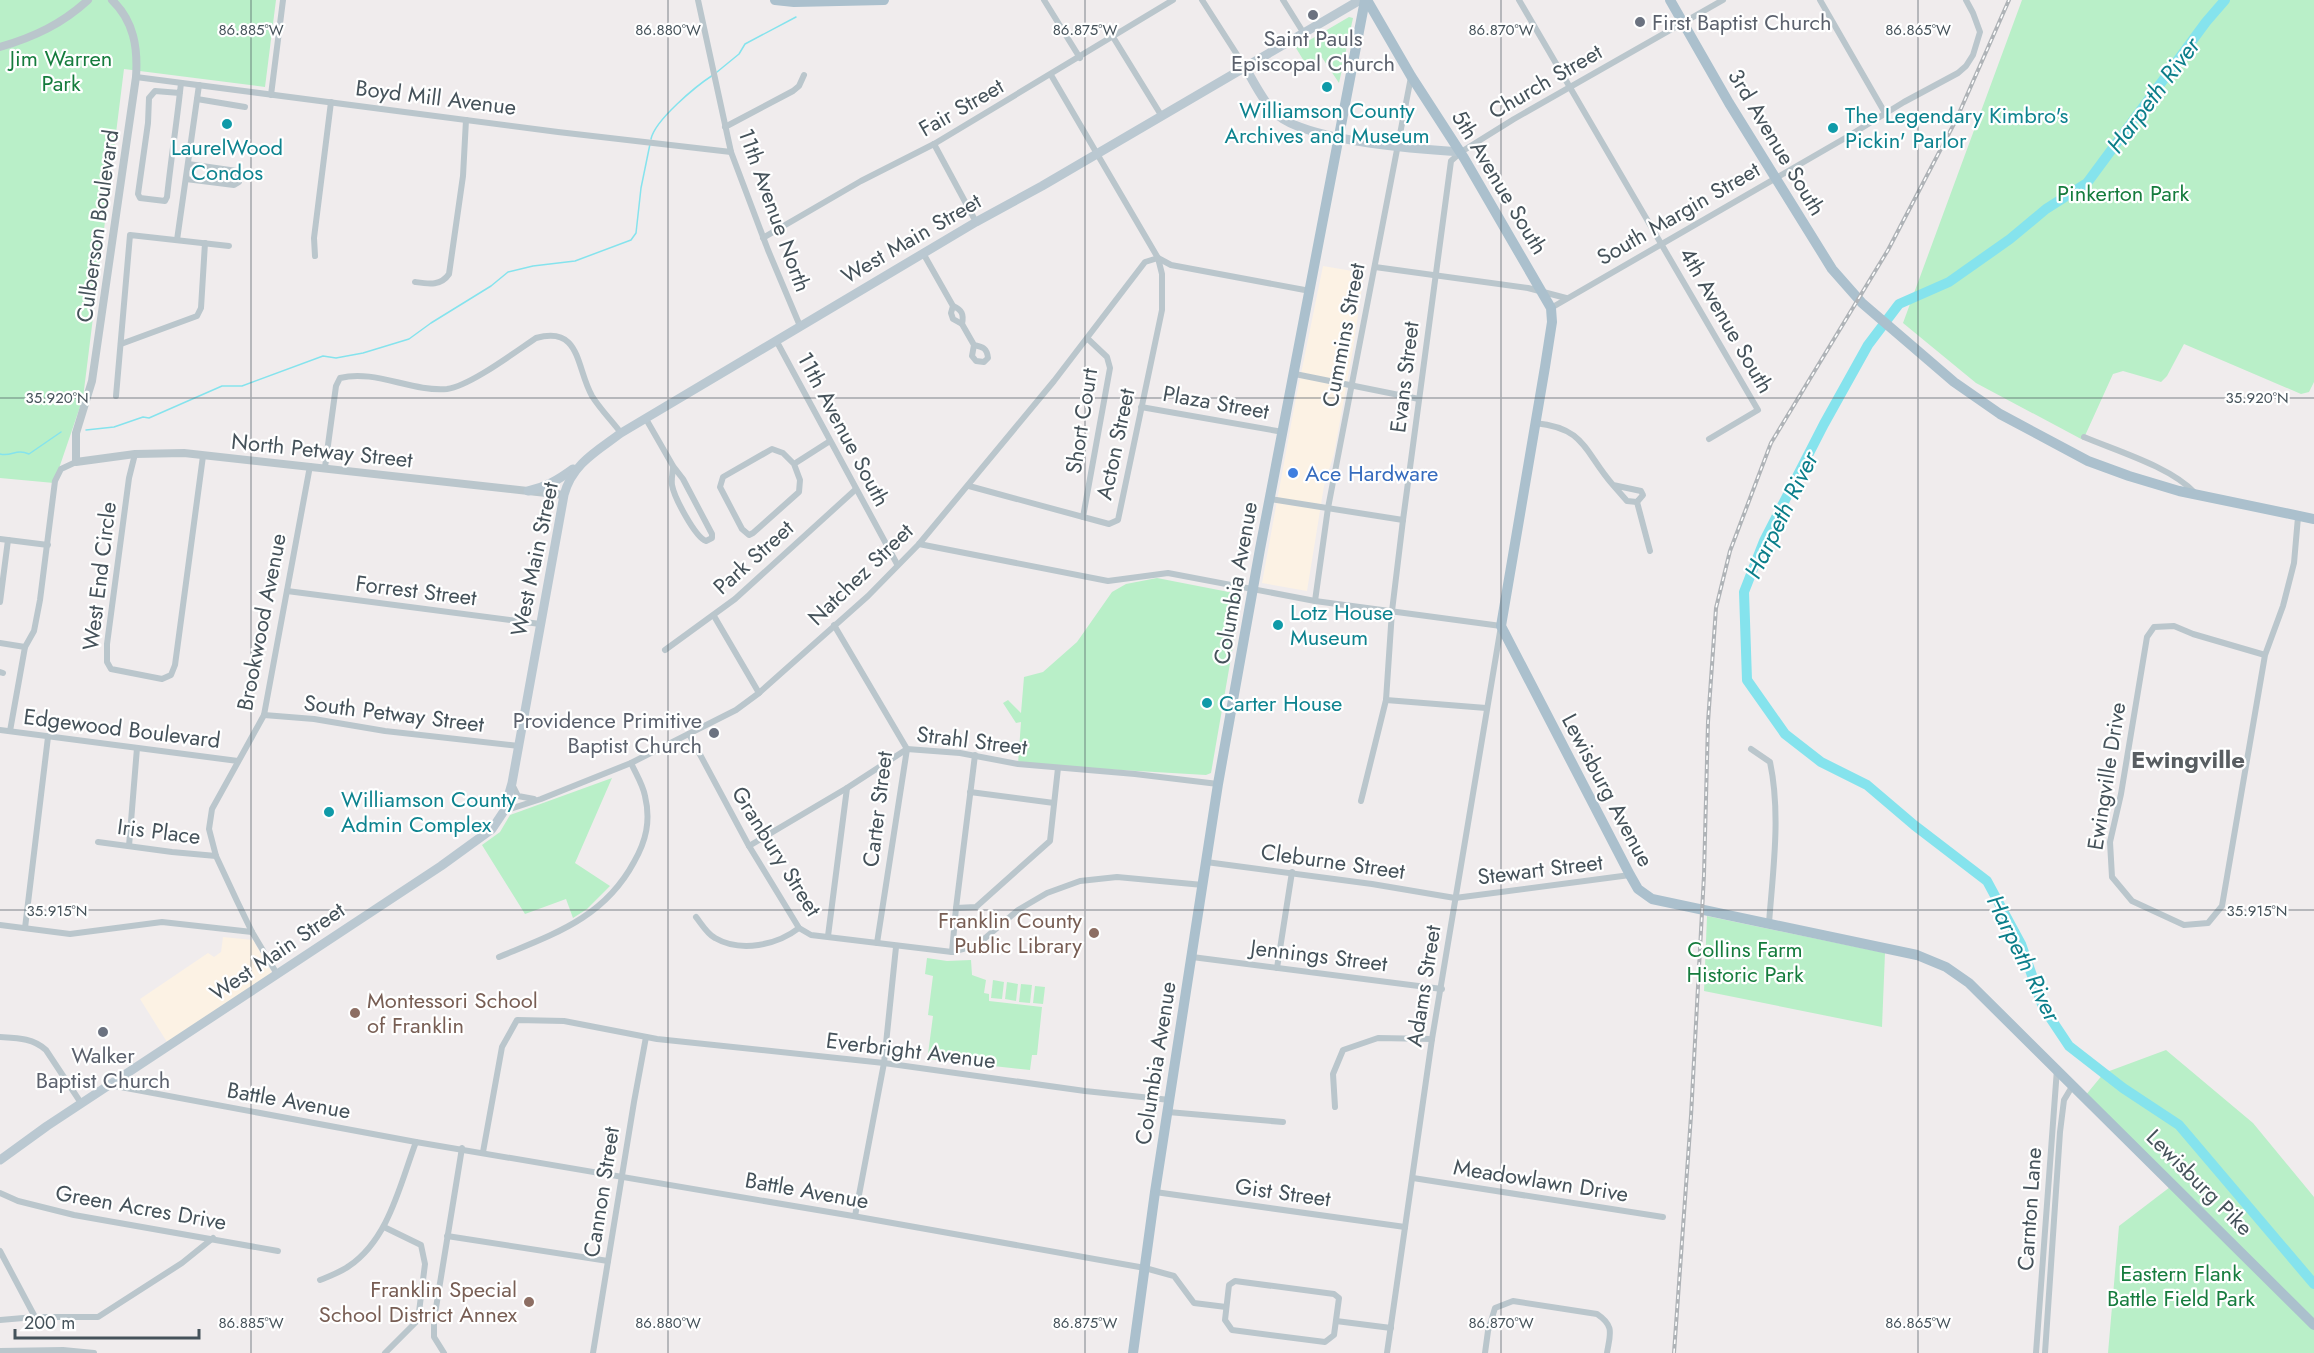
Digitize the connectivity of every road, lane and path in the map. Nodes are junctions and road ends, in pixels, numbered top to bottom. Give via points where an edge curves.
1 (88, 0) edge
2 (112, 0) edge
3 (284, 0) edge
4 (698, 0) edge
5 (775, 0) edge
6 (884, 0) edge
7 (1044, 0) edge
8 (1173, 0) edge
9 (1202, 0) edge
10 (1283, 0) edge
11 (1360, 0) edge
12 (1366, 0) edge
13 (1519, 0) edge
14 (1670, 0) edge
15 (1723, 0) edge
16 (1820, 0) edge
17 (1966, 0) edge
18 (1684, 23) junction
19 (1303, 32) junction
20 (1113, 37) junction
21 (0, 47) edge
22 (1080, 57) junction
23 (1245, 68) junction
24 (804, 75) dead end
25 (1051, 75) junction
26 (1411, 76) junction
27 (136, 77) junction
28 (181, 83) junction
29 (199, 85) junction
30 (1570, 88) junction
31 (180, 93) junction
32 (271, 95) junction
33 (197, 99) junction
34 (331, 102) junction
35 (244, 107) dead end
36 (1885, 113) junction
37 (1161, 115) junction
38 (466, 120) junction
39 (725, 128) junction
40 (1339, 137) junction
41 (934, 144) junction
42 (1399, 147) junction
43 (730, 152) junction
44 (1461, 152) junction
45 (1098, 153) junction
46 (188, 164) junction
47 (1774, 177) junction
48 (186, 179) junction
49 (976, 222) junction
50 (763, 238) junction
51 (177, 240) junction
52 (205, 243) junction
53 (1661, 243) junction
54 (229, 246) dead end
55 (923, 253) junction
56 (315, 256) dead end
57 (1158, 258) junction
58 (1375, 267) junction
59 (1435, 276) junction
60 (415, 282) dead end
61 (1310, 291) junction
62 (1543, 292) junction
63 (1567, 298) junction
64 (1551, 308) junction
65 (800, 326) junction
66 (1088, 339) junction
67 (777, 342) junction
68 (121, 344) junction
69 (974, 345) dead end
70 (1295, 375) junction
71 (1352, 386) junction
72 (116, 396) dead end
73 (1419, 399) junction
74 (1141, 407) junction
75 (645, 419) junction
76 (1535, 423) junction
77 (1284, 432) junction
78 (621, 433) junction
79 (2084, 436) dead end
80 (1709, 439) dead end
81 (830, 441) junction
82 (135, 454) junction
83 (203, 456) junction
84 (76, 462) junction
85 (580, 464) junction
86 (794, 464) junction
87 (310, 466) junction
88 (673, 466) junction
89 (325, 467) junction
90 (1614, 485) junction
91 (969, 486) junction
92 (855, 490) junction
93 (528, 491) junction
94 (564, 495) junction
95 (2197, 495) junction
96 (1270, 499) junction
97 (1637, 502) junction
98 (1328, 508) junction
99 (1083, 517) junction
100 (2298, 517) junction
101 (2314, 519) edge
102 (1403, 520) junction
103 (0, 539) edge
104 (8, 540) junction
105 (919, 543) junction
106 (48, 545) junction
107 (1650, 551) dead end
108 (897, 564) junction
109 (2, 578) edge
110 (1254, 590) junction
111 (287, 591) junction
112 (0, 602) edge
113 (1314, 602) junction
114 (1392, 611) junction
115 (714, 616) junction
116 (540, 624) junction
117 (834, 625) junction
118 (1501, 626) junction
119 (0, 643) edge
120 (25, 647) junction
121 (664, 650) dead end
122 (2265, 655) junction
123 (759, 693) junction
124 (1386, 700) junction
125 (1486, 708) junction
126 (264, 715) junction
127 (0, 730) edge
128 (10, 732) junction
129 (689, 734) junction
130 (48, 736) junction
131 (519, 746) junction
132 (137, 748) junction
133 (907, 749) junction
134 (1752, 749) dead end
135 (975, 755) junction
136 (238, 761) junction
137 (631, 763) junction
138 (1058, 768) junction
139 (512, 783) junction
140 (1218, 784) junction
141 (848, 788) junction
142 (970, 792) junction
143 (541, 799) junction
144 (1361, 801) dead end
145 (1054, 803) junction
146 (504, 811) junction
147 (98, 842) dead end
148 (129, 846) junction
149 (748, 846) junction
150 (216, 856) junction
151 (1206, 862) junction
152 (1292, 872) junction
153 (1630, 875) junction
154 (1203, 885) junction
155 (1455, 898) junction
156 (956, 908) junction
157 (696, 917) dead end
158 (1769, 923) junction
159 (0, 925) edge
160 (25, 928) junction
161 (799, 928) junction
162 (252, 932) junction
163 (828, 936) junction
164 (877, 943) junction
165 (896, 947) junction
166 (952, 952) junction
167 (499, 957) dead end
168 (1192, 957) junction
169 (1277, 968) junction
170 (277, 974) junction
171 (1442, 989) junction
172 (0, 1037) edge
173 (646, 1037) junction
174 (1432, 1039) junction
175 (884, 1063) junction
176 (2057, 1068) junction
177 (110, 1085) junction
178 (2073, 1085) junction
179 (1170, 1100) junction
180 (81, 1103) junction
181 (1335, 1107) dead end
182 (1167, 1112) junction
183 (1283, 1122) dead end
184 (416, 1142) junction
185 (462, 1148) junction
186 (483, 1152) junction
187 (0, 1160) edge
188 (623, 1176) junction
189 (1413, 1178) junction
190 (0, 1192) edge
191 (1155, 1192) junction
192 (855, 1216) junction
193 (1663, 1217) dead end
194 (384, 1227) junction
195 (1405, 1227) junction
196 (447, 1236) junction
197 (213, 1238) junction
198 (0, 1251) edge
199 (278, 1251) dead end
200 (608, 1261) junction
201 (1144, 1268) junction
202 (320, 1280) dead end
203 (1226, 1307) junction
204 (35, 1317) junction
205 (0, 1320) edge
206 (1336, 1321) junction
207 (2314, 1325) edge
208 (1390, 1328) junction
209 (0, 1351) edge
210 (94, 1353) edge
211 (385, 1353) edge
212 (444, 1353) edge
213 (593, 1353) edge
214 (1133, 1353) edge
215 (1387, 1353) edge
216 (1485, 1353) edge
217 (1607, 1353) edge
218 (2036, 1353) edge
219 (2045, 1353) edge

1 - 21 street via 40,34
2 - 27 street, Culberson Boulevard via 133,32
3 - 32 street
4 - 39 street, 11th Avenue North
5 - 6 main road
7 - 22 street
8 - 20 street, Fair Street
9 - 23 street
10 - 19 street
11 - 19 main road, West Main Street
12 - 26 main road, 5th Avenue South
12 - 40 main road, Columbia Avenue
13 - 30 street, 4th Avenue South
14 - 18 main road, 3rd Avenue South
15 - 18 street, Church Street
16 - 36 street
17 - 36 street, South Margin Street via 1979,26 1979,39 1966,66
18 - 30 street, Church Street
18 - 47 main road, 3rd Avenue South
19 - 23 main road, West Main Street
20 - 22 street, Fair Street
20 - 37 street
22 - 25 street, Fair Street
23 - 37 main road, West Main Street
23 - 40 main road via 1282,119
24 - 39 street via 799,86
25 - 41 street, Fair Street
25 - 45 street
26 - 42 street, Cummins Street
26 - 44 main road, 5th Avenue South
27 - 28 street, Boyd Mill Avenue
27 - 84 street, Culberson Boulevard via 92,381 76,433
28 - 29 street, Boyd Mill Avenue
28 - 31 street
29 - 32 street, Boyd Mill Avenue
29 - 33 street
30 - 44 street, Church Street
30 - 53 street, 4th Avenue South
31 - 31 street via 167,197 165,201 140,198 149,98 155,91
32 - 34 street, Boyd Mill Avenue
33 - 35 street
33 - 46 street
34 - 38 street, Boyd Mill Avenue
34 - 56 street
36 - 47 street, South Margin Street
37 - 45 main road, West Main Street
38 - 43 street, Boyd Mill Avenue
38 - 60 street via 463,176 449,274 442,282
39 - 43 street, 11th Avenue North
40 - 42 main road
40 - 61 main road, Columbia Avenue
41 - 49 street
41 - 50 street, Fair Street
42 - 44 main road
42 - 58 street, Cummins Street
43 - 50 street, 11th Avenue North
44 - 59 street, Evans Street via 1451,161
44 - 62 main road, 5th Avenue South
45 - 49 main road, West Main Street
45 - 57 street
46 - 48 street
46 - 48 street via 237,171 239,182
47 - 53 street, South Margin Street
47 - 95 main road, 3rd Avenue South via 1832,269 1860,301 1954,382 2000,414 2088,461
48 - 51 street
49 - 55 main road, West Main Street
50 - 65 street, 11th Avenue North
51 - 52 street
51 - 68 street via 130,235
52 - 54 street
52 - 68 street via 201,308 197,316
53 - 63 street, South Margin Street
53 - 80 street, 4th Avenue South via 1758,410
55 - 65 main road, West Main Street
55 - 69 street via 953,306 953,319 962,324
57 - 61 street via 1171,266
57 - 66 street, Natchez Street via 1145,262
57 - 74 street, Acton Street via 1162,310
58 - 59 street
58 - 71 street, Cummins Street
59 - 62 street
59 - 73 street, Evans Street
61 - 70 main road, Columbia Avenue
62 - 63 street
62 - 64 main road
63 - 64 street, South Margin Street
64 - 76 main road
65 - 67 main road, West Main Street
66 - 91 street, Natchez Street
66 - 99 street, Short Court via 1107,357 1110,368
67 - 75 main road, West Main Street
67 - 81 street, 11th Avenue South
68 - 72 street
70 - 71 street
70 - 77 main road, Columbia Avenue
71 - 73 street
71 - 98 street, Cummins Street
73 - 102 street, Evans Street
74 - 77 street, Plaza Street
74 - 99 street, Acton Street via 1118,520 1109,524
75 - 78 main road, West Main Street
75 - 88 street
76 - 90 street via 1551,424 1578,437
76 - 118 main road
77 - 96 main road, Columbia Avenue
78 - 85 main road, West Main Street
78 - 89 street via 592,395 569,342 548,335 536,338 465,383 450,388 353,375 340,378
79 - 95 street via 2170,474
81 - 86 street
81 - 92 street, 11th Avenue South
82 - 83 street, North Petway Street
82 - 83 street, West End Circle via 107,662 111,669 162,679 171,675 175,665
82 - 84 street, North Petway Street
83 - 87 street, North Petway Street
84 - 106 street via 61,469 55,481
85 - 93 main road via 543,488
85 - 94 main road, West Main Street via 570,476
86 - 86 street via 800,480 799,492 749,535 720,488 723,477 772,449
87 - 89 street, North Petway Street
87 - 111 street, Brookwood Avenue
88 - 88 street via 673,488 692,527 706,542 712,534
89 - 93 street, North Petway Street
90 - 97 street via 1627,501
90 - 97 street via 1641,491 1643,495
91 - 99 street, Acton Street
91 - 105 street, Natchez Street
92 - 108 street, 11th Avenue South
92 - 115 street, Park Street
93 - 94 street, North Petway Street
94 - 116 main road, West Main Street
95 - 100 main road, 3rd Avenue South
96 - 98 street
96 - 110 main road, Columbia Avenue
97 - 107 street
98 - 102 street
98 - 113 street, Cummins Street
100 - 101 main road, 3rd Avenue South
100 - 122 street, Ewingville Drive via 2291,574
102 - 114 street, Evans Street
103 - 104 street
104 - 106 street
104 - 109 street
105 - 108 street, Natchez Street
105 - 110 street via 1100,580 1168,573
106 - 120 street via 34,631
108 - 117 street, Natchez Street
109 - 112 street
110 - 113 street
110 - 140 main road, Columbia Avenue
111 - 116 street, Forrest Street
111 - 126 street, Brookwood Avenue
113 - 114 street
114 - 118 street
114 - 124 street, Evans Street
115 - 121 street
115 - 123 street, Park Street
116 - 131 main road, West Main Street
117 - 123 street, Natchez Street
117 - 133 street, Carter Street
118 - 125 street, Adams Street
118 - 153 main road, Lewisburg Avenue
119 - 120 street
120 - 128 street
122 - 122 street, Ewingville Drive via 2222,906 2208,922 2184,925 2133,901 2112,877 2110,842 2147,637 2154,627 2174,626
123 - 129 street, Natchez Street via 736,710
124 - 125 street
124 - 144 street, Evans Street
125 - 155 street, Adams Street
126 - 131 street, South Petway Street
126 - 136 street, Brookwood Avenue
127 - 128 street, Edgewood Boulevard
128 - 130 street, Edgewood Boulevard
129 - 137 street, Natchez Street
129 - 149 street, Granbury Street
130 - 132 street, Edgewood Boulevard
130 - 160 street
131 - 139 main road, West Main Street
132 - 136 street, Edgewood Boulevard
132 - 148 street
133 - 135 street, Strahl Street
133 - 141 street, Strahl Street
133 - 164 street, Carter Street
134 - 158 street via 1770,762 1775,786
135 - 138 street, Strahl Street
135 - 142 street
136 - 150 street, Brookwood Avenue via 212,809 208,829
137 - 143 street, Natchez Street
137 - 167 street via 645,794 648,824 646,838 627,874 592,913
138 - 140 street, Strahl Street
138 - 145 street
139 - 143 street via 522,798
139 - 146 main road, West Main Street
140 - 151 main road, Columbia Avenue
141 - 149 street, Strahl Street
141 - 163 street
142 - 145 street
142 - 156 street
143 - 146 street, Natchez Street
145 - 156 street via 1050,841 976,907
146 - 170 main road, West Main Street via 492,829 477,841
147 - 148 street, Iris Place
148 - 150 street, Iris Place
149 - 161 street, Granbury Street
150 - 162 street, Brookwood Avenue
151 - 152 street, Cleburne Street
151 - 154 main road, Columbia Avenue
152 - 155 street, Cleburne Street
152 - 169 street
153 - 155 street, Stewart Street
153 - 158 main road, Lewisburg Avenue via 1638,889 1652,899
154 - 166 street, Granbury Street via 1118,877 1080,881 1047,892 1018,910 977,945
154 - 168 main road, Columbia Avenue
155 - 171 street, Adams Street
156 - 166 street
157 - 161 street via 714,938 732,944 751,946 786,938
158 - 176 main road, Lewisburg Avenue via 1917,955 1946,967 1969,983
159 - 160 street
160 - 162 street via 70,934 162,922
161 - 163 street, Granbury Street via 811,935
162 - 170 street, Brookwood Avenue
163 - 164 street, Granbury Street
164 - 165 street, Granbury Street
165 - 166 street, Granbury Street
165 - 175 street
168 - 169 street, Jennings Street
168 - 179 main road, Columbia Avenue
169 - 171 street, Jennings Street
170 - 177 main road, West Main Street
171 - 174 street, Adams Street
172 - 180 street via 40,1044
173 - 175 street, Everbright Avenue
173 - 186 street, Everbright Avenue via 564,1021 517,1020 502,1047
173 - 188 street, Cannon Street
174 - 181 street via 1378,1038 1343,1050 1333,1074
174 - 189 street, Adams Street
175 - 179 street, Everbright Avenue
175 - 192 street
176 - 178 main road, Lewisburg Pike
176 - 218 street, Carnton Lane
177 - 180 main road, West Main Street
177 - 184 street, Battle Avenue
178 - 207 main road, Lewisburg Pike
178 - 219 street, Carnton Lane via 2064,1100 2060,1132
179 - 182 main road, Columbia Avenue
180 - 187 main road, West Main Street
182 - 183 street
182 - 191 main road, Columbia Avenue
184 - 185 street, Battle Avenue
184 - 194 street
185 - 186 street, Battle Avenue
185 - 196 street
186 - 188 street, Battle Avenue
188 - 192 street, Battle Avenue
188 - 200 street, Cannon Street
189 - 193 street, Meadowlawn Drive
189 - 195 street, Adams Street
190 - 197 street, Green Acres Drive via 18,1201 74,1215
191 - 195 street, Gist Street
191 - 201 main road, Columbia Avenue
192 - 201 street, Battle Avenue
194 - 202 street via 350,1266
194 - 211 street via 421,1245 425,1264 418,1320
195 - 208 street, Adams Street
196 - 200 street
196 - 212 street via 434,1320 434,1337
197 - 199 street, Green Acres Drive
197 - 204 street via 182,1263 98,1317
198 - 204 street
200 - 213 street, Cannon Street
201 - 203 street, Battle Avenue via 1174,1276 1194,1303
201 - 214 main road, Columbia Avenue
203 - 206 street via 1225,1320 1232,1330 1325,1342 1334,1335
203 - 206 street via 1229,1285 1235,1281 1334,1294 1339,1298
204 - 205 street
206 - 208 street
208 - 215 street, Adams Street
209 - 210 street
216 - 217 street via 1495,1308 1513,1301 1597,1314 1611,1328

